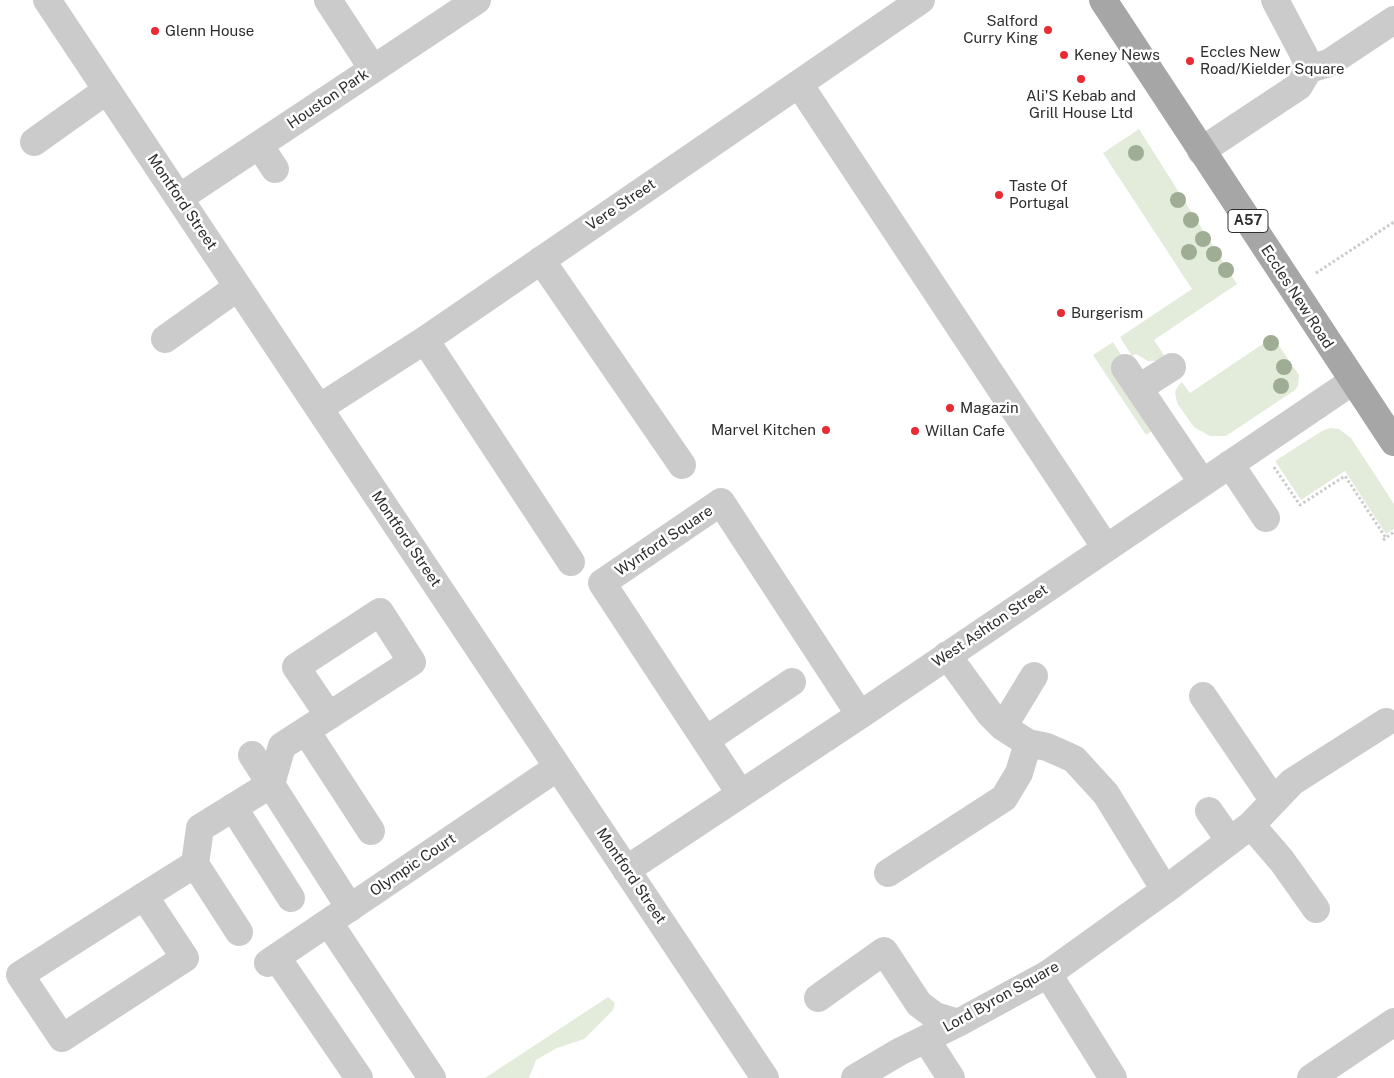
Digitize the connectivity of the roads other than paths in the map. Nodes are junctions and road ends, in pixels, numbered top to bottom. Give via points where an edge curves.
1 (47, 0) edge
2 (328, 0) edge
3 (477, 0) edge
4 (921, 0) edge
5 (1103, 0) edge
6 (1275, 0) edge
7 (893, 8) edge
8 (1394, 20) edge
9 (373, 69) junction
10 (1309, 69) junction
11 (799, 84) junction
12 (107, 90) junction
13 (34, 142) dead end
14 (259, 145) junction
15 (1201, 151) junction
16 (275, 168) dead end
17 (179, 198) junction
18 (541, 260) junction
19 (238, 287) junction
20 (165, 339) dead end
21 (425, 340) junction
22 (1172, 367) dead end
23 (1353, 381) junction
24 (319, 408) junction
25 (1394, 442) edge
26 (1230, 464) junction
27 (682, 465) dead end
28 (1202, 482) junction
29 (1266, 518) dead end
30 (1106, 548) junction
31 (571, 562) dead end
32 (947, 655) junction
33 (1034, 676) dead end
34 (792, 682) dead end
35 (1203, 696) dead end
36 (860, 715) junction
37 (330, 716) dead end
38 (1386, 722) dead end
39 (1003, 727) junction
40 (306, 731) junction
41 (706, 740) junction
42 (1028, 743) junction
43 (252, 755) dead end
44 (558, 767) junction
45 (271, 784) junction
46 (740, 794) junction
47 (1274, 801) junction
48 (233, 807) junction
49 (1209, 811) dead end
50 (1251, 825) junction
51 (371, 831) dead end
52 (1230, 841) junction
53 (195, 864) junction
54 (626, 870) junction
55 (888, 873) dead end
56 (1166, 890) junction
57 (144, 896) junction
58 (291, 898) dead end
59 (1316, 909) dead end
60 (340, 915) junction
61 (239, 932) dead end
62 (1048, 974) junction
63 (818, 998) dead end
64 (1394, 1022) edge
65 (958, 1023) junction
66 (926, 1039) junction
67 (359, 1078) edge
68 (432, 1078) edge
69 (765, 1078) edge
70 (855, 1078) edge
71 (951, 1078) edge
72 (1113, 1078) edge
73 (1311, 1078) edge

1 - 12 street, Montford Street
2 - 9 street
3 - 9 street, Houston Park
4 - 7 street, Vere Street
5 - 15 main road, Eccles New Road / A57
6 - 10 street
7 - 11 street, Vere Street
8 - 10 street via 1329,63
9 - 14 street, Houston Park
10 - 15 street via 1300,86
11 - 18 street, Vere Street
11 - 30 street
12 - 13 street
12 - 17 street, Montford Street
14 - 16 street
14 - 17 street, Houston Park
15 - 23 main road, Eccles New Road / A57
17 - 19 street, Montford Street
18 - 21 street, Vere Street
18 - 27 street
19 - 20 street
19 - 24 street, Montford Street
21 - 24 street, Vere Street
21 - 31 street
22 - 28 street via 1132,378
23 - 25 main road, Eccles New Road / A57
23 - 26 street, West Ashton Street
24 - 44 street, Montford Street
26 - 28 street, West Ashton Street
26 - 29 street
28 - 30 street, West Ashton Street
30 - 32 street, West Ashton Street
32 - 36 street, West Ashton Street
32 - 39 street
33 - 39 street
34 - 41 street
35 - 47 street
36 - 41 street, Wynford Square via 721,502 602,583
36 - 46 street, West Ashton Street
37 - 40 street
38 - 47 street, Lord Byron Square via 1292,782
39 - 42 street
40 - 45 street via 282,746
40 - 51 street
41 - 46 street, Wynford Square
42 - 55 street via 1019,773 1004,798
42 - 56 street via 1074,759 1106,794
43 - 45 street
44 - 54 street, Montford Street
44 - 60 street, Olympic Court
45 - 48 street
45 - 60 street
46 - 54 street, West Ashton Street
47 - 50 street, Lord Byron Square
48 - 53 street via 200,828
48 - 58 street
49 - 52 street
50 - 52 street, Lord Byron Square
50 - 59 street
52 - 56 street, Lord Byron Square
53 - 57 street
53 - 61 street
54 - 69 street, Montford Street
56 - 62 street, Lord Byron Square
57 - 57 street via 20,975 62,1038 184,958
60 - 67 street, Olympic Court via 273,960
60 - 68 street
62 - 65 street, Lord Byron Square
62 - 72 street
63 - 65 street via 884,951 919,1004 935,1016
64 - 73 street
65 - 66 street, Lord Byron Square
66 - 70 street, Lord Byron Square
66 - 71 street

